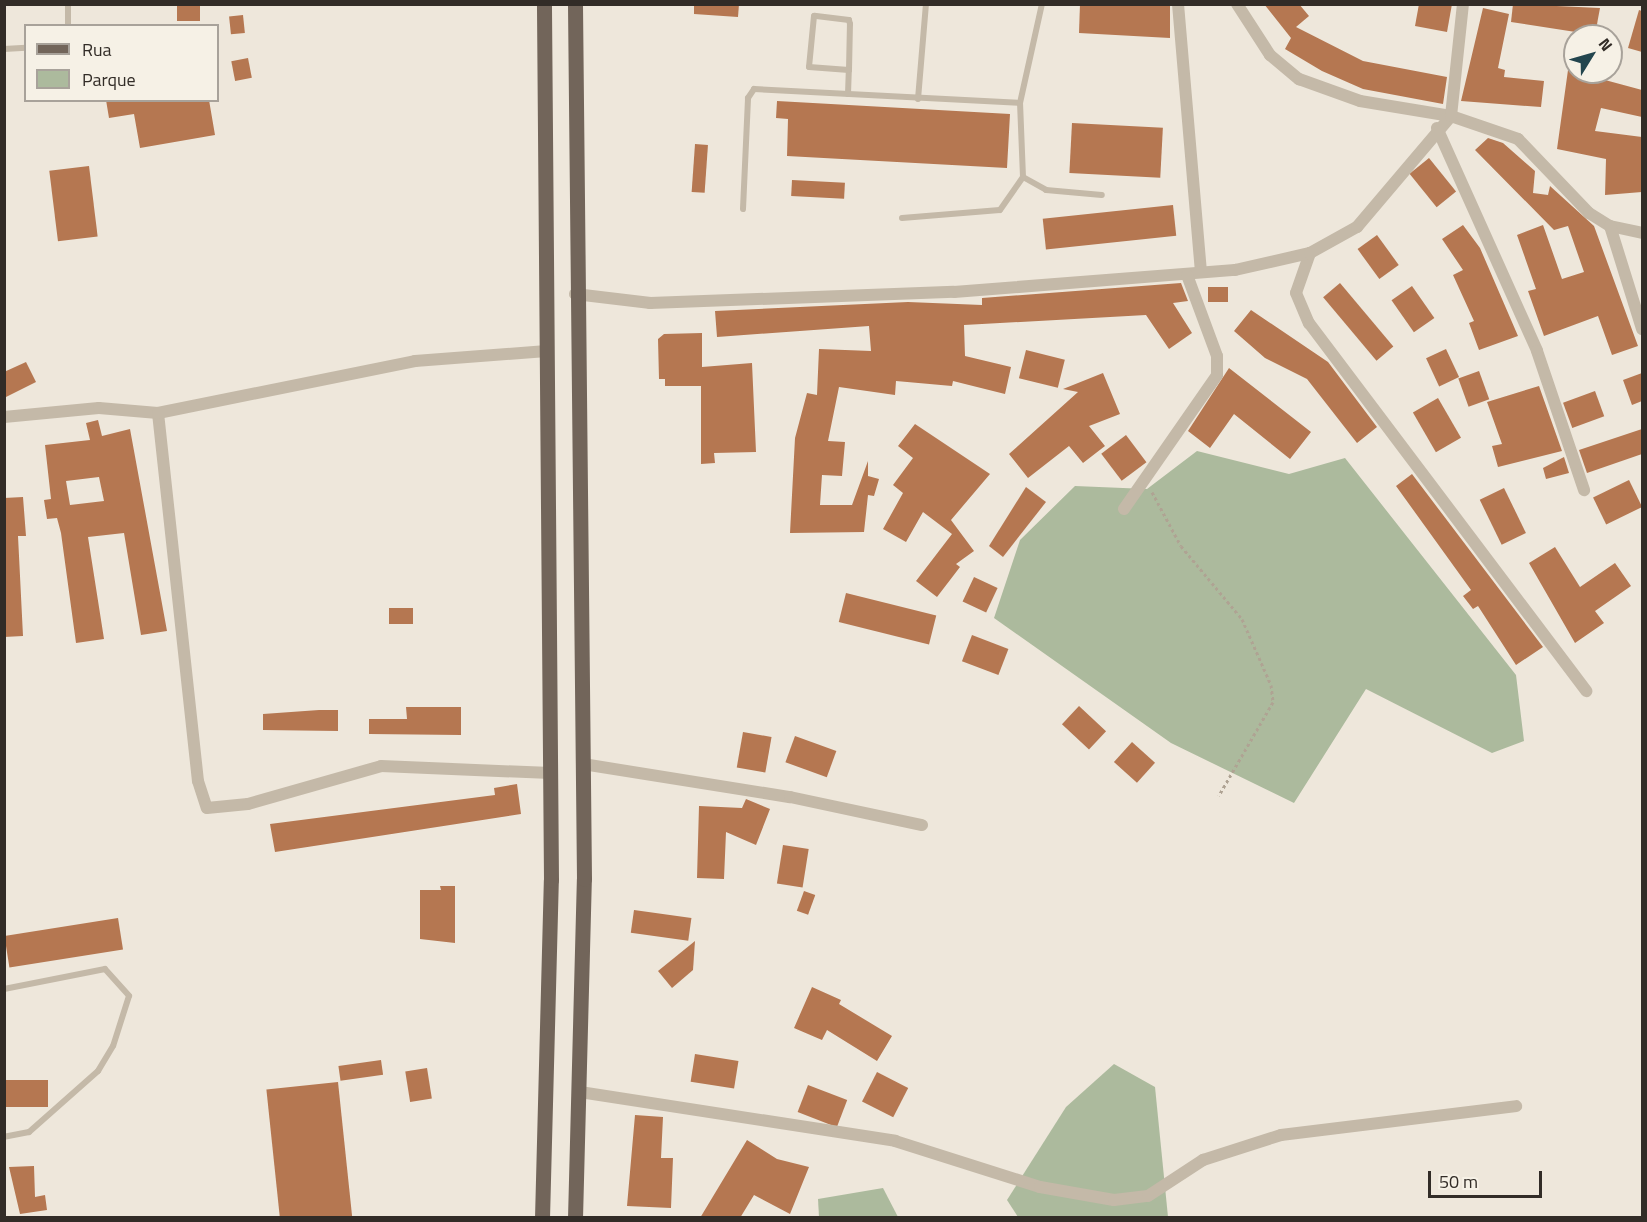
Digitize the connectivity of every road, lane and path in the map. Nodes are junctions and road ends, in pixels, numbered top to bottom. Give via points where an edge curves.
1 (68, 4) edge
2 (544, 4) edge
3 (575, 4) edge
4 (927, 4) edge
5 (1042, 4) edge
6 (1178, 4) edge
7 (1237, 4) edge
8 (1463, 4) edge
9 (68, 24) edge
10 (24, 48) edge
11 (4, 49) edge
12 (849, 70) junction
13 (848, 94) junction
14 (918, 99) junction
15 (1020, 103) junction
16 (1451, 116) junction
17 (1437, 128) junction
18 (1023, 177) junction
19 (1102, 195) dead end
20 (743, 209) dead end
21 (902, 218) dead end
22 (1610, 226) junction
23 (1642, 233) edge
24 (1310, 254) junction
25 (1201, 272) junction
26 (1187, 275) junction
27 (575, 294) junction
28 (1642, 329) edge
29 (547, 351) junction
30 (158, 413) junction
31 (4, 417) edge
32 (1146, 476) junction
33 (1584, 490) dead end
34 (1124, 509) dead end
35 (1586, 691) dead end
36 (583, 764) junction
37 (551, 773) junction
38 (1219, 795) dead end
39 (922, 825) dead end
40 (4, 989) edge
41 (580, 1092) junction
42 (1516, 1106) dead end
43 (4, 1137) edge
44 (542, 1218) edge
45 (575, 1218) edge

1 - 9 lane
2 - 29 main road
3 - 27 main road
4 - 14 lane
5 - 15 lane
6 - 25 street
7 - 16 street via 1270,55 1299,79 1360,100
8 - 16 street
10 - 11 lane
12 - 12 lane via 809,67 814,16 849,20
12 - 13 lane
13 - 14 lane
13 - 20 lane via 762,88 750,92
14 - 15 lane
15 - 18 lane
16 - 17 street
16 - 22 street via 1523,142 1578,204
17 - 24 street via 1357,227
17 - 33 street via 1537,351
18 - 19 lane via 1046,190
18 - 21 lane via 1000,210 990,214
22 - 23 street
22 - 28 street
24 - 25 street
24 - 35 street via 1296,293 1309,323
25 - 26 street
26 - 27 street via 778,300 650,303
26 - 32 street via 1217,356 1217,375
27 - 36 main road
29 - 30 street via 415,361
29 - 37 main road
30 - 31 street via 99,408
30 - 37 street via 198,782 207,808 248,804 322,779 381,766
32 - 34 street
32 - 38 path via 1181,546 1242,619 1271,686 1273,702
36 - 39 street via 790,797
36 - 41 main road
37 - 44 main road
40 - 43 lane via 105,969 129,996 113,1046 98,1071 29,1132
41 - 42 street via 895,1141 1040,1186 1114,1200 1148,1196 1203,1160 1281,1135
41 - 45 main road

